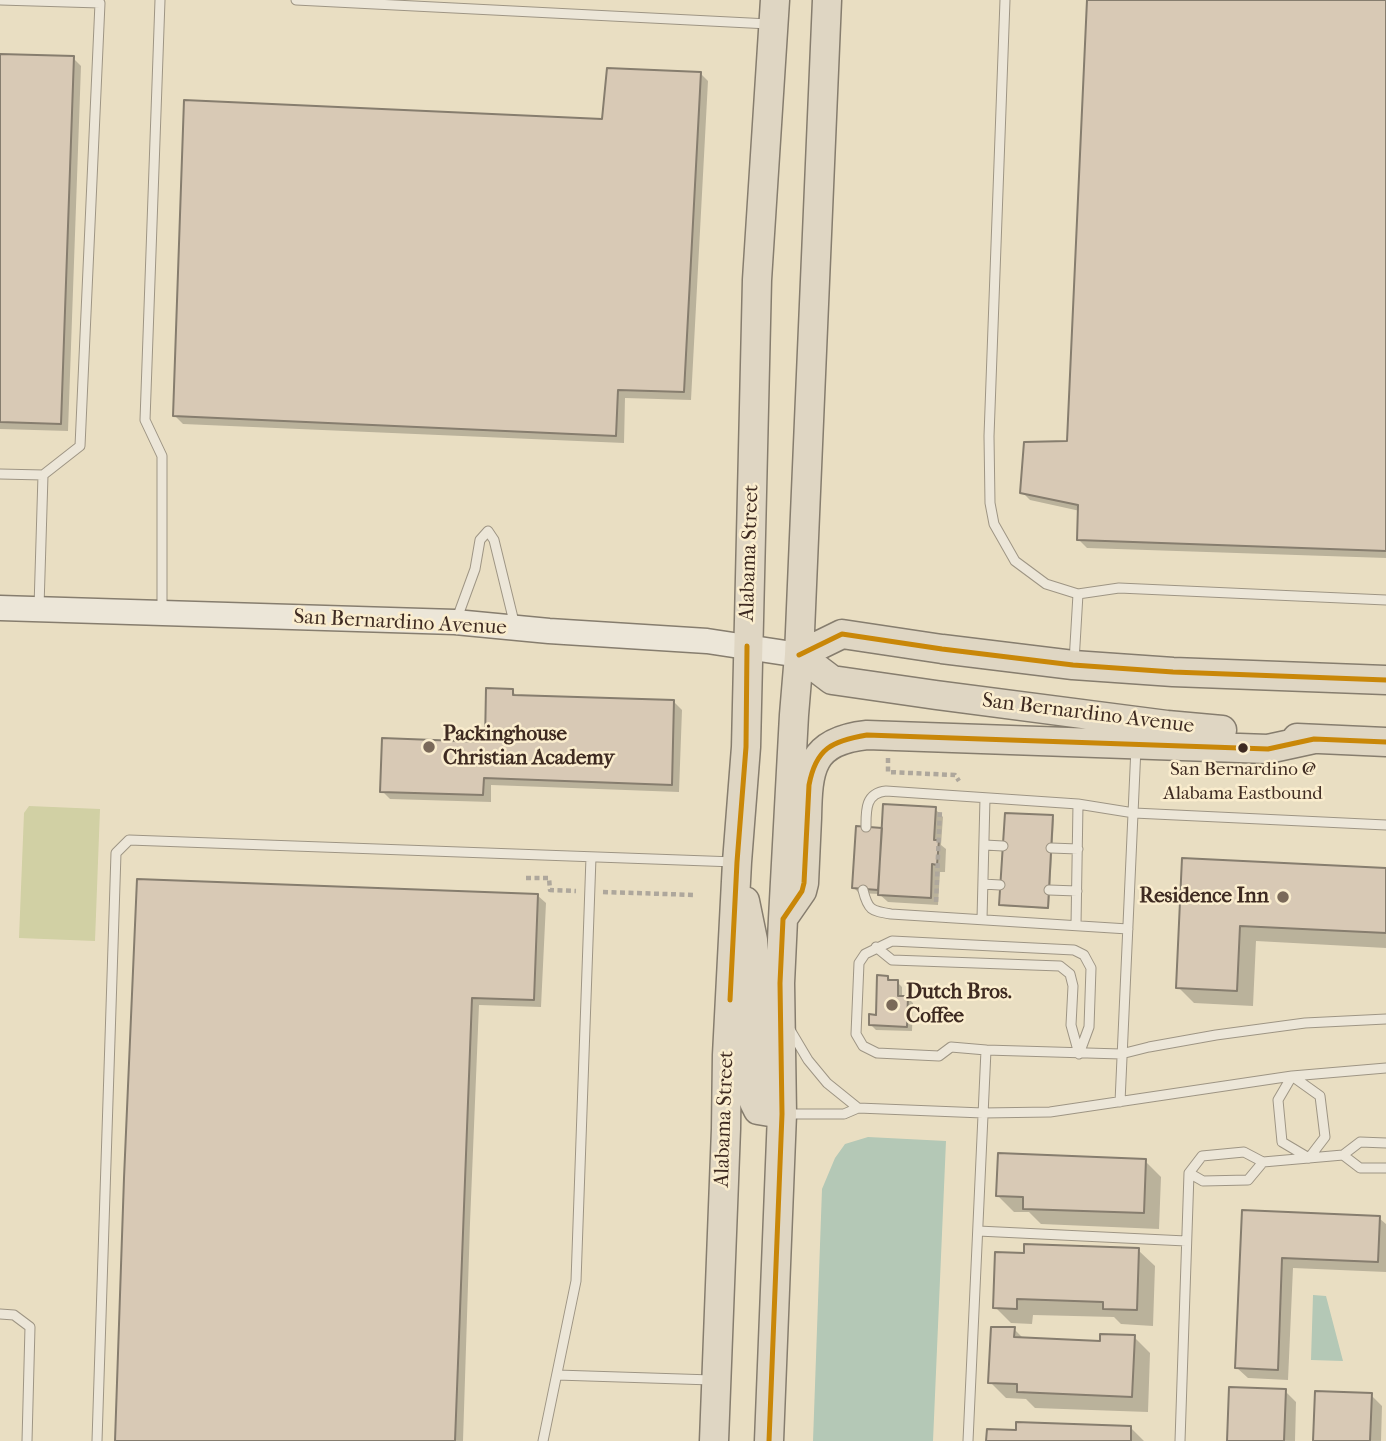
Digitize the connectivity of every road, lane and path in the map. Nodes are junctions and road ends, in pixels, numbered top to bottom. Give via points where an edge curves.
1 (0, 0) edge
2 (160, 0) edge
3 (296, 0) edge
4 (827, 0) edge
5 (1005, 0) edge
6 (775, 12) edge
7 (0, 474) edge
8 (43, 475) junction
9 (1079, 594) junction
10 (1386, 600) edge
11 (0, 608) edge
12 (39, 609) junction
13 (162, 614) junction
14 (455, 622) junction
15 (515, 628) junction
16 (747, 646) junction
17 (799, 655) junction
18 (1073, 665) junction
19 (1386, 680) edge
20 (1314, 739) junction
21 (1386, 741) edge
22 (1136, 744) junction
23 (888, 757) dead end
24 (962, 786) dead end
25 (985, 797) junction
26 (1078, 804) junction
27 (950, 807) dead end
28 (1134, 813) junction
29 (1386, 825) edge
30 (866, 827) dead end
31 (985, 845) junction
32 (1003, 846) dead end
33 (1051, 848) dead end
34 (1078, 849) junction
35 (591, 857) junction
36 (737, 862) junction
37 (983, 884) junction
38 (1000, 885) dead end
39 (863, 890) dead end
40 (1049, 890) dead end
41 (1077, 891) junction
42 (936, 907) dead end
43 (783, 919) junction
44 (982, 919) junction
45 (1076, 925) junction
46 (1128, 929) junction
47 (876, 947) junction
48 (780, 1013) junction
49 (1386, 1019) edge
50 (986, 1050) junction
51 (1079, 1054) junction
52 (1121, 1054) junction
53 (1386, 1068) edge
54 (1292, 1076) junction
55 (1120, 1102) junction
56 (858, 1108) junction
57 (984, 1113) junction
58 (782, 1114) junction
59 (1386, 1143) edge
60 (1343, 1155) junction
61 (1309, 1158) junction
62 (1263, 1162) junction
63 (1386, 1168) edge
64 (1189, 1173) junction
65 (978, 1231) junction
66 (1186, 1241) junction
67 (0, 1314) edge
68 (557, 1375) junction
69 (716, 1380) junction
70 (27, 1441) edge
71 (97, 1441) edge
72 (543, 1441) edge
73 (714, 1441) edge
74 (769, 1441) edge
75 (968, 1441) edge
76 (1180, 1441) edge

1 - 8 lane via 100,3 80,446
2 - 13 lane via 145,419 162,456
3 - 6 lane
4 - 17 main road
5 - 9 lane via 990,503 994,524 1015,561 1045,584
6 - 16 main road, Alabama Street via 757,280
7 - 8 lane
8 - 12 lane
9 - 10 lane via 1119,588
9 - 18 lane
11 - 12 main road, San Bernardino Avenue
12 - 13 main road, San Bernardino Avenue
13 - 14 main road, San Bernardino Avenue
14 - 15 main road, San Bernardino Avenue
14 - 15 lane via 475,569 480,540 488,531
15 - 16 main road, San Bernardino Avenue
16 - 17 main road, San Bernardino Avenue
16 - 36 main road, Alabama Street via 746,747
17 - 18 main road via 842,634
17 - 20 main road, San Bernardino Avenue via 832,680 1167,725
17 - 43 main road
18 - 19 main road
20 - 21 main road, San Bernardino Avenue
20 - 22 main road via 1268,749
22 - 28 lane
22 - 43 main road via 867,735 830,745 813,765 808,782 804,883
23 - 24 path via 888,772 955,775
25 - 26 lane
25 - 30 lane via 879,792 868,803
25 - 31 lane
26 - 28 lane
26 - 34 lane
27 - 42 path via 940,808
28 - 29 lane
28 - 46 lane
31 - 32 lane
31 - 37 lane
33 - 34 lane
34 - 41 lane
35 - 36 lane
35 - 68 lane via 576,1281
35 - 71 lane via 129,840 116,853
36 - 58 main road via 753,940 754,1102 758,1110
36 - 69 main road, Alabama Street
37 - 38 lane
37 - 44 lane
39 - 44 lane via 874,911
40 - 41 lane
41 - 45 lane
43 - 48 main road
44 - 45 lane
45 - 46 lane
46 - 52 lane
47 - 50 lane via 859,963 856,1034 863,1046 877,1053 939,1056 951,1047
47 - 51 lane via 892,960 1059,966 1070,974 1073,986 1071,1025
47 - 51 lane via 892,941 1074,950 1084,955 1091,968 1089,1027
48 - 56 lane via 808,1060
48 - 58 main road
49 - 52 lane via 1229,1033
50 - 51 lane
50 - 57 lane
51 - 52 lane
52 - 55 lane
53 - 54 lane
54 - 55 lane
54 - 61 lane via 1278,1100 1282,1142
54 - 61 lane via 1320,1096 1325,1137
55 - 57 lane via 1050,1112
56 - 57 lane
56 - 58 lane via 844,1114
57 - 65 lane
58 - 74 main road
59 - 60 lane via 1360,1142
60 - 61 lane
60 - 63 lane via 1360,1168
61 - 62 lane
62 - 64 lane via 1248,1180 1203,1181
62 - 64 lane via 1244,1152 1202,1156
64 - 66 lane
65 - 66 lane
65 - 75 lane
66 - 76 lane
67 - 70 lane via 15,1315 30,1327
68 - 69 lane
68 - 72 lane
69 - 73 main road, Alabama Street

